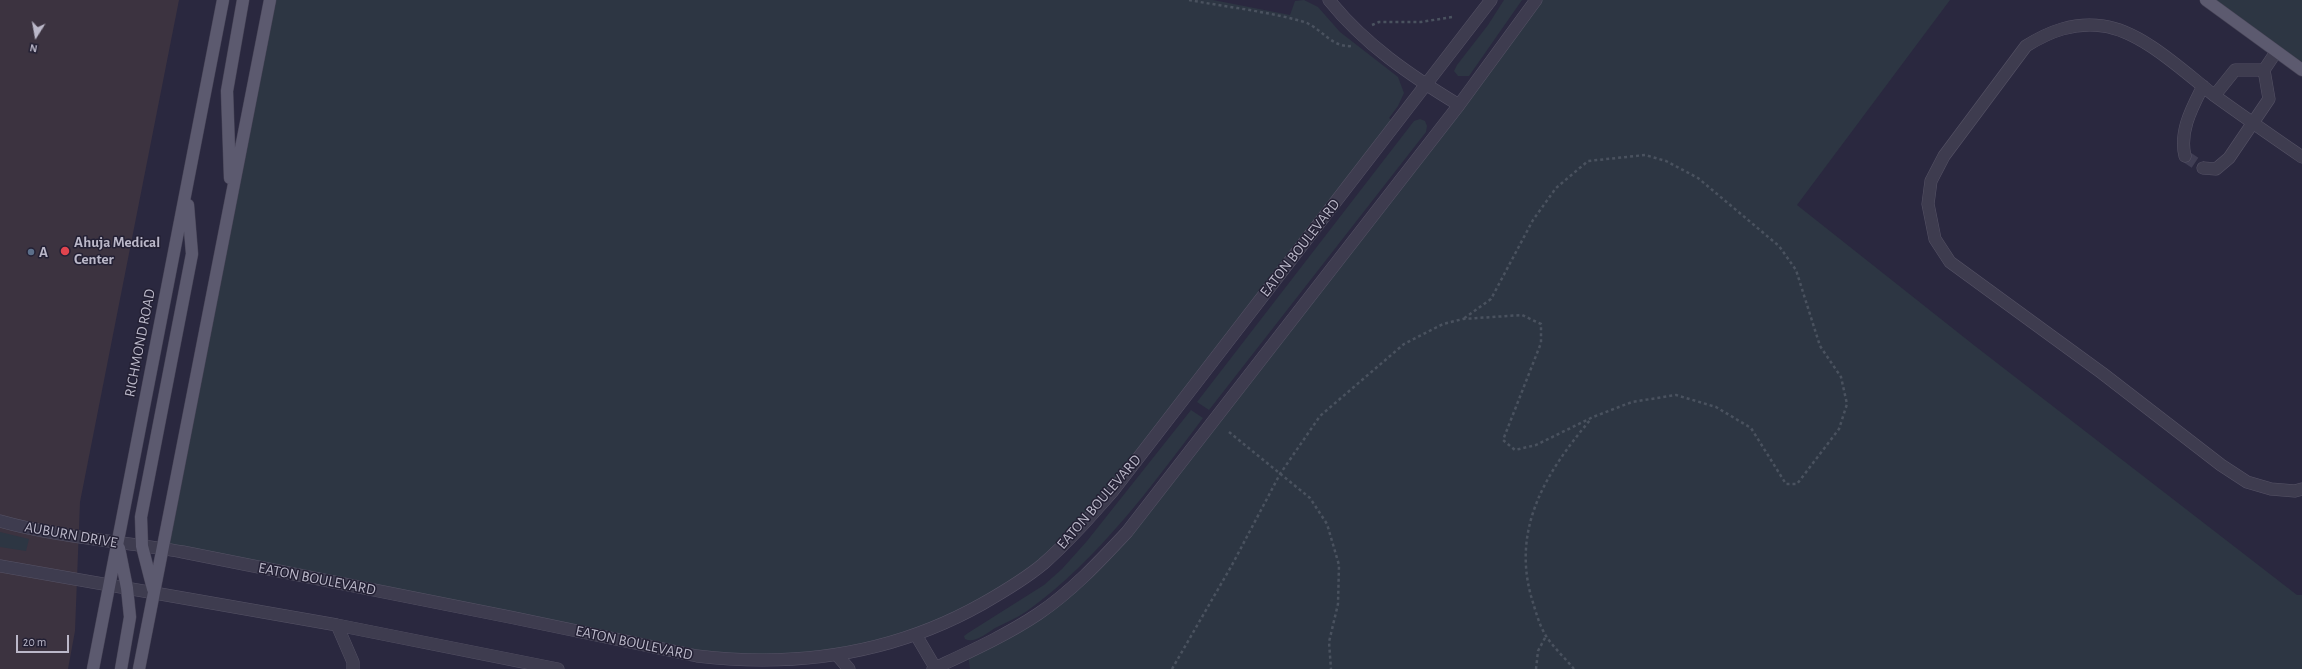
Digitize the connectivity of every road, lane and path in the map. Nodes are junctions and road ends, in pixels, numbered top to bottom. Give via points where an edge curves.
1 (223, 0) edge
2 (243, 0) edge
3 (270, 0) edge
4 (1189, 0) edge
5 (1329, 0) edge
6 (1491, 0) edge
7 (1536, 0) edge
8 (2206, 0) edge
9 (1452, 17) dead end
10 (1370, 26) dead end
11 (1352, 46) dead end
12 (2276, 52) junction
13 (2264, 70) junction
14 (2302, 70) edge
15 (1426, 85) junction
16 (2203, 86) junction
17 (2215, 95) junction
18 (1459, 105) junction
19 (2252, 123) junction
20 (2185, 156) dead end
21 (2302, 157) edge
22 (2203, 168) dead end
23 (187, 189) junction
24 (230, 199) junction
25 (1463, 319) junction
26 (1593, 418) junction
27 (1229, 432) dead end
28 (1280, 474) junction
29 (2302, 489) edge
30 (0, 521) edge
31 (118, 543) junction
32 (142, 546) junction
33 (163, 550) junction
34 (0, 566) edge
35 (109, 586) junction
36 (127, 588) junction
37 (154, 592) junction
38 (336, 625) junction
39 (916, 635) junction
40 (1546, 636) junction
41 (837, 655) junction
42 (93, 669) edge
43 (121, 669) edge
44 (139, 669) edge
45 (353, 669) edge
46 (558, 669) edge
47 (849, 669) edge
48 (935, 669) edge
49 (1172, 669) edge
50 (1331, 669) edge
51 (1536, 669) edge
52 (1574, 669) edge

1 - 23 main road, RICHMOND ROAD
2 - 24 main road via 227,90
3 - 24 main road
4 - 11 path via 1303,21 1335,44 1343,47
5 - 15 street via 1347,22
6 - 15 street, EATON BOULEVARD
7 - 18 street
8 - 12 main road
9 - 10 path via 1421,22 1379,22
12 - 13 street
12 - 14 main road
13 - 17 street via 2235,70
13 - 19 street via 2269,99
15 - 18 street
15 - 39 street, EATON BOULEVARD via 1112,492 1081,528 1042,564 1000,594 959,617
16 - 17 street
16 - 20 street via 2182,136
16 - 29 street via 2144,42 2123,31 2084,24 2063,27 2041,36 2026,46 1944,156 1931,181 1928,204 1936,239 1950,262 2102,373 2221,465 2247,482 2271,489
17 - 19 street
18 - 48 street via 1127,532 1102,558 1039,613 1003,636
19 - 21 street
19 - 22 street via 2229,158 2216,168
23 - 31 main road, RICHMOND ROAD
23 - 32 main road via 192,254 142,507
24 - 33 main road
25 - 26 path via 1522,315 1540,324 1542,343 1503,440 1515,450 1536,445
25 - 26 path via 1491,299 1533,220 1556,188 1588,161 1645,155 1666,161 1698,178 1779,246 1796,270 1820,346 1841,377 1847,404 1839,429 1797,484 1786,484 1751,428 1716,407 1676,395 1632,402
25 - 28 path via 1443,324 1404,344 1320,416
26 - 40 path via 1565,450 1545,482 1533,508 1527,545 1526,576
27 - 28 path
28 - 49 path via 1232,565
28 - 50 path via 1310,498 1327,524 1338,565 1338,604 1329,642
30 - 31 street, AUBURN DRIVE via 23,528
31 - 32 street, AUBURN DRIVE
31 - 35 main road, RICHMOND ROAD
31 - 36 main road
32 - 33 street, AUBURN DRIVE
32 - 37 main road
33 - 37 main road
33 - 41 street, EATON BOULEVARD via 697,656 744,661
34 - 35 street
35 - 36 street
35 - 42 main road, RICHMOND ROAD
36 - 37 street
36 - 43 main road via 130,617
37 - 38 street
37 - 44 main road
38 - 45 street via 353,662
38 - 46 street
39 - 41 street, EATON BOULEVARD via 872,649
39 - 48 street
40 - 51 path via 1538,651
40 - 52 path
41 - 47 street

